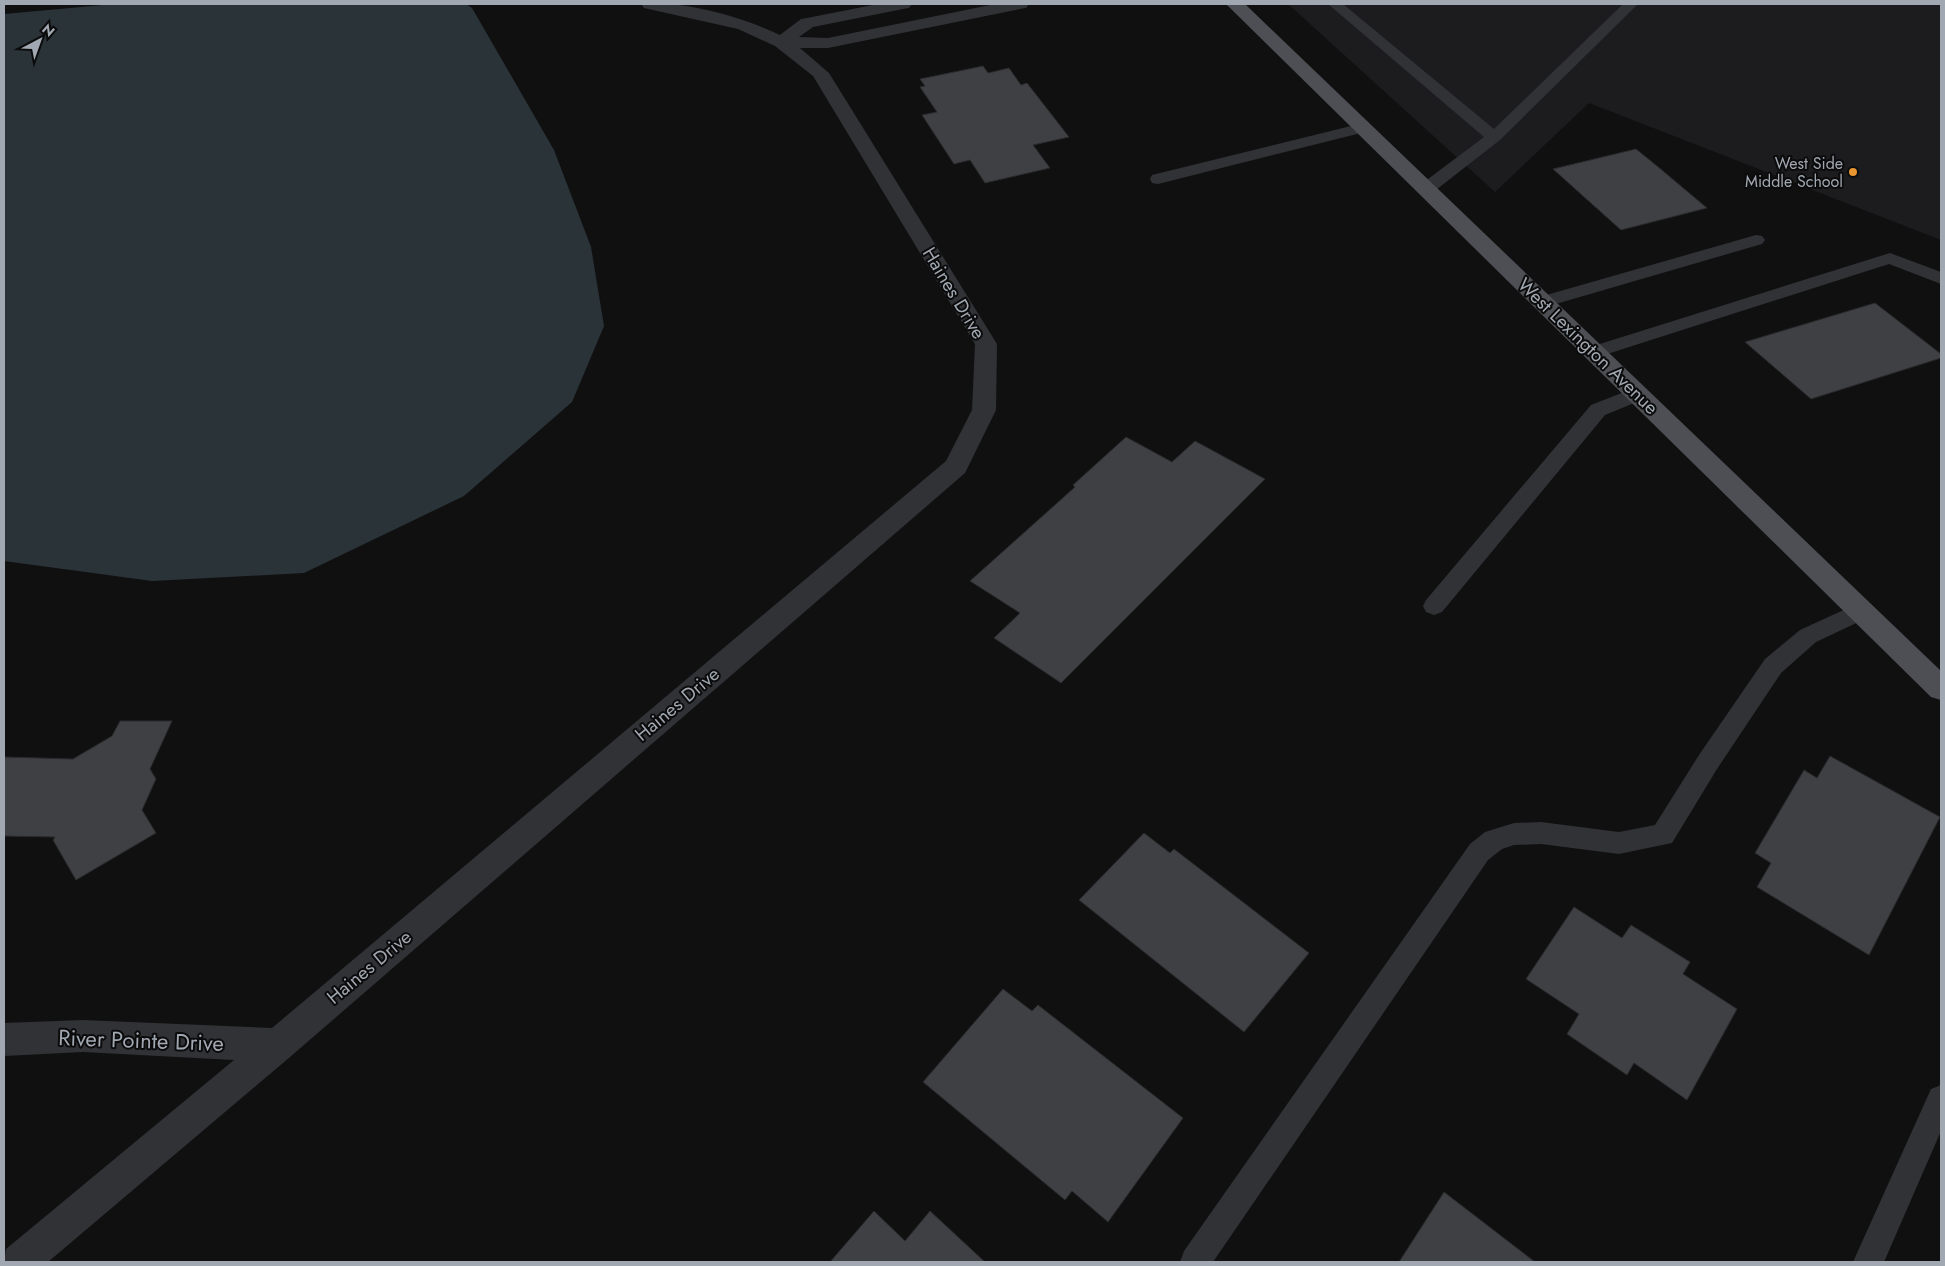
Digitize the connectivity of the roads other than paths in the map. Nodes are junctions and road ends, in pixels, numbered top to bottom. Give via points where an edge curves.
1 (650, 4) edge
2 (903, 4) edge
3 (1020, 4) edge
4 (1234, 4) edge
5 (1335, 4) edge
6 (1631, 4) edge
7 (781, 42) junction
8 (1363, 128) junction
9 (1494, 137) junction
10 (1158, 178) dead end
11 (1426, 189) junction
12 (1756, 240) dead end
13 (1941, 278) edge
14 (1542, 302) junction
15 (1594, 352) junction
16 (1637, 394) junction
17 (1434, 606) dead end
18 (1861, 611) junction
19 (1941, 689) edge
20 (4, 1039) edge
21 (278, 1045) junction
22 (1941, 1098) edge
23 (19, 1262) edge
24 (1195, 1262) edge
25 (1868, 1262) edge

1 - 7 street via 744,25
2 - 7 street via 807,23
3 - 7 street via 828,43
4 - 8 main road, West Lexington Avenue
5 - 9 lane
6 - 9 lane
7 - 21 street, Haines Drive via 820,73 986,344 984,410 956,467
8 - 10 lane
8 - 11 main road, West Lexington Avenue
9 - 11 lane
11 - 14 main road, West Lexington Avenue
12 - 14 lane
13 - 15 lane via 1890,258
14 - 15 main road, West Lexington Avenue
15 - 16 main road, West Lexington Avenue
16 - 17 lane via 1598,410
16 - 18 main road, West Lexington Avenue
18 - 19 main road, West Lexington Avenue
18 - 24 lane via 1808,636 1773,666 1663,835 1619,843 1541,833 1514,834 1494,840 1479,852
20 - 21 street, River Pointe Drive via 83,1036
21 - 23 street, Haines Drive
22 - 25 lane

